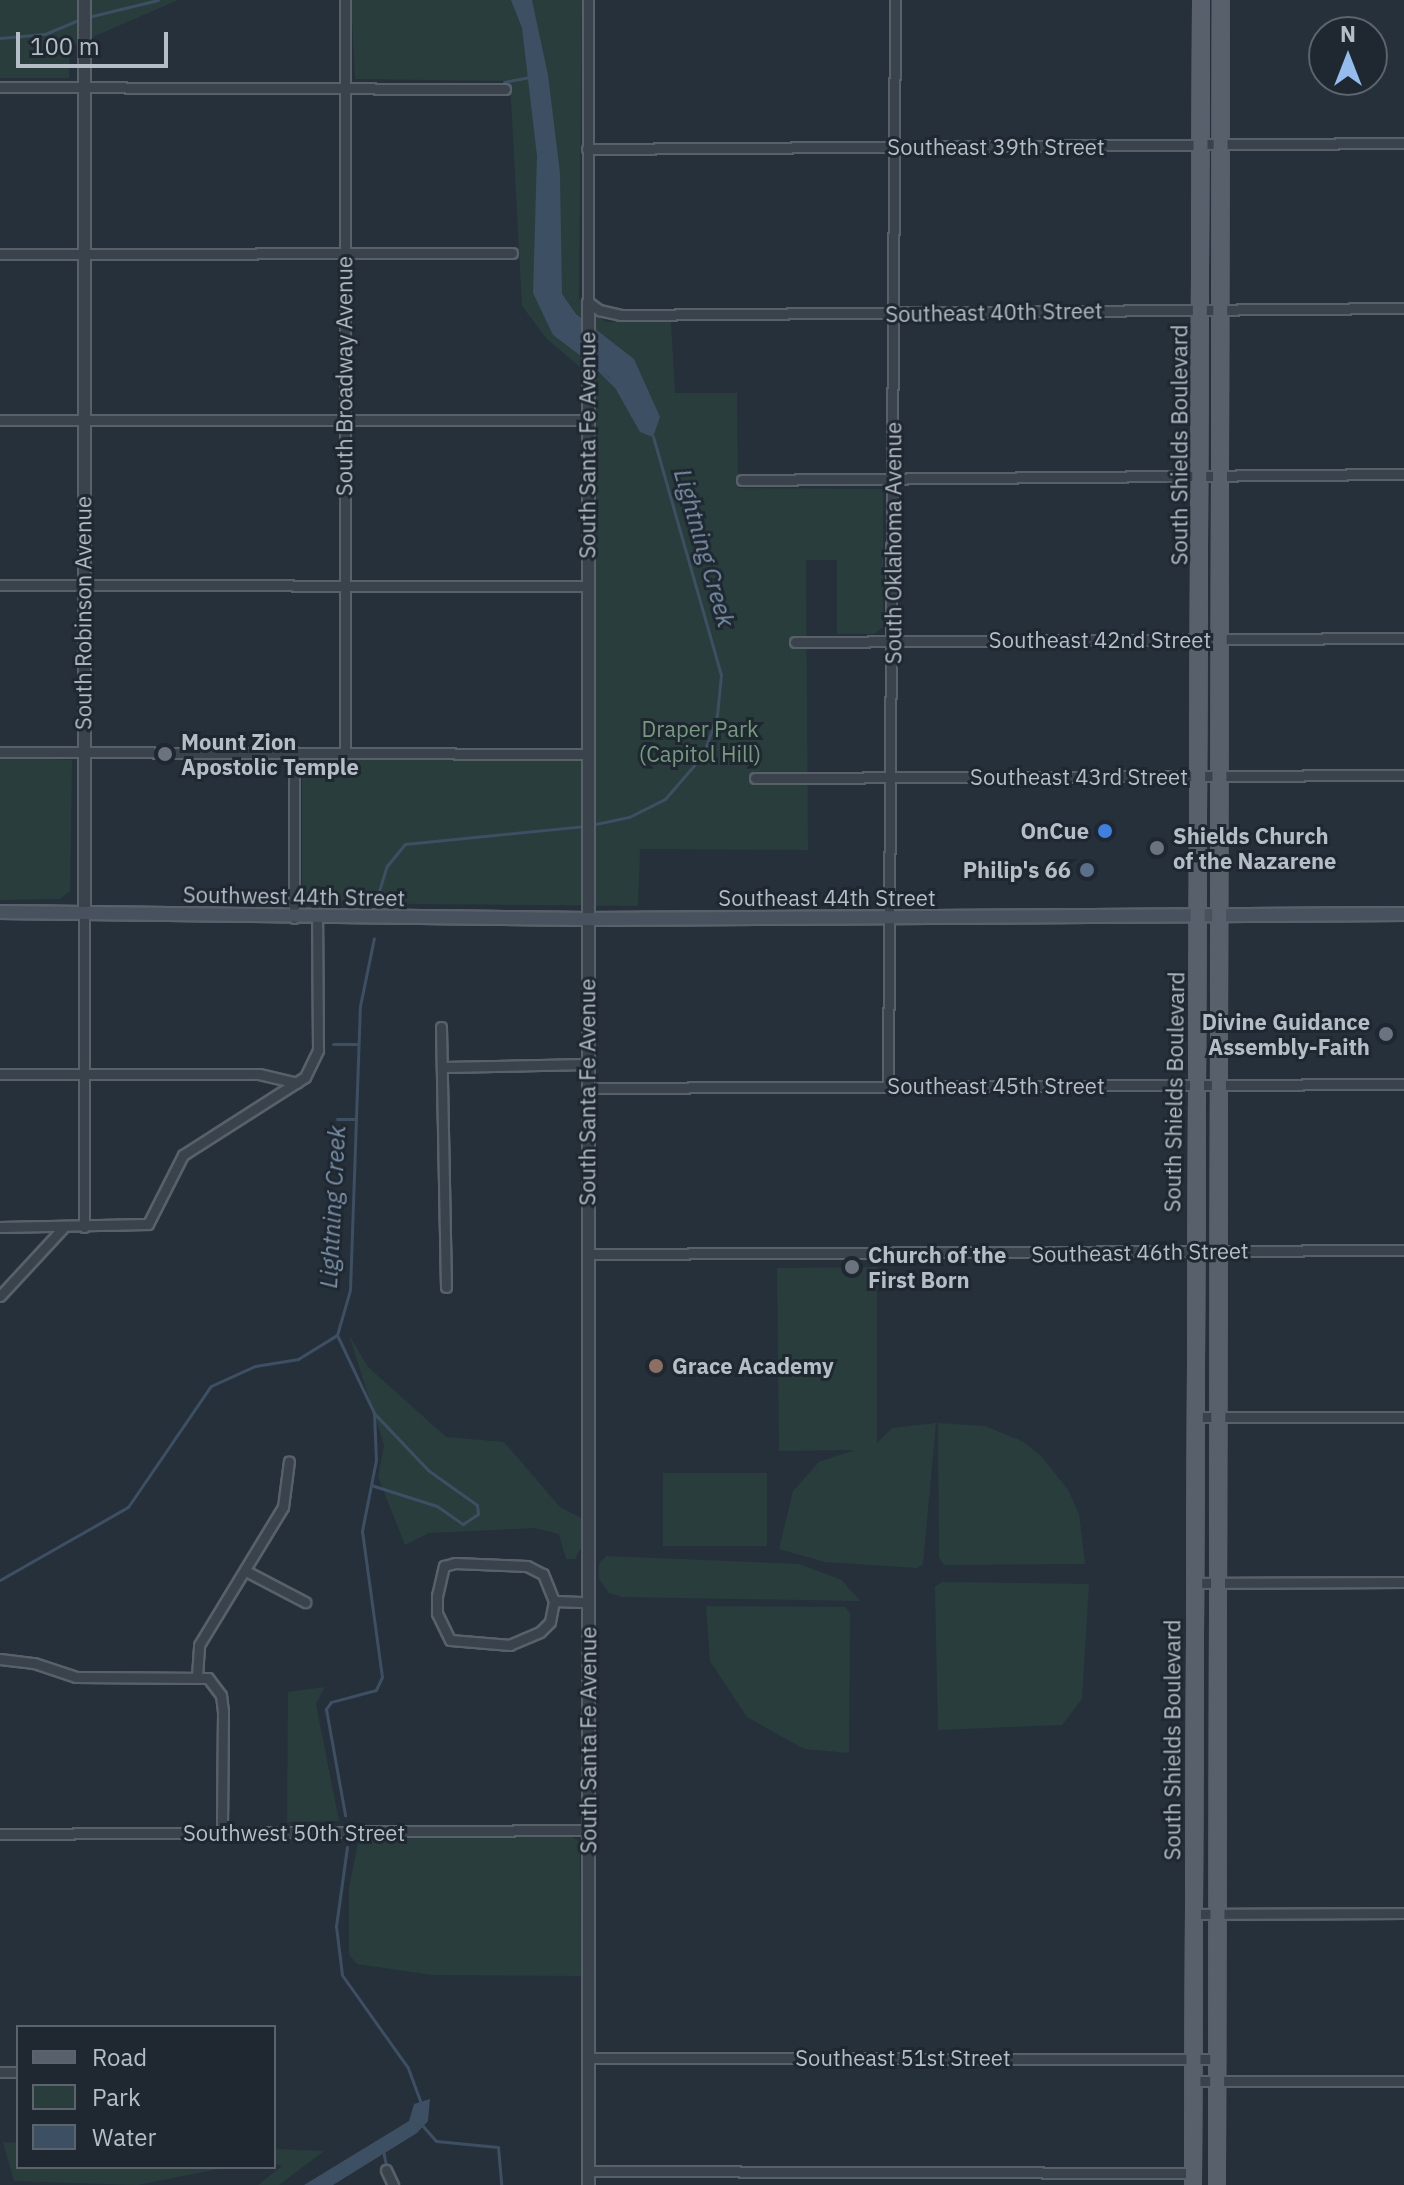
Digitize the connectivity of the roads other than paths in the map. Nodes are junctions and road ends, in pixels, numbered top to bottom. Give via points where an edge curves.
1 (84, 0) edge
2 (345, 0) edge
3 (588, 0) edge
4 (895, 0) edge
5 (1201, 0) edge
6 (1221, 0) edge
7 (0, 87) edge
8 (344, 87) junction
9 (83, 88) junction
10 (505, 89) dead end
11 (1404, 143) edge
12 (1201, 145) junction
13 (1221, 145) junction
14 (894, 147) junction
15 (587, 149) junction
16 (344, 253) junction
17 (512, 253) dead end
18 (0, 254) edge
19 (83, 254) junction
20 (588, 302) junction
21 (1404, 308) edge
22 (1220, 309) junction
23 (1201, 310) junction
24 (891, 313) junction
25 (0, 420) edge
26 (83, 420) junction
27 (344, 420) junction
28 (587, 420) junction
29 (1404, 474) edge
30 (1220, 475) junction
31 (1201, 476) junction
32 (895, 478) junction
33 (742, 480) dead end
34 (0, 585) edge
35 (83, 585) junction
36 (344, 585) junction
37 (587, 586) junction
38 (1404, 638) edge
39 (1200, 639) junction
40 (1220, 639) junction
41 (891, 641) junction
42 (795, 642) dead end
43 (83, 751) junction
44 (345, 751) junction
45 (0, 752) edge
46 (294, 752) junction
47 (588, 754) junction
48 (1404, 775) edge
49 (1200, 777) junction
50 (1220, 777) junction
51 (755, 778) dead end
52 (894, 778) junction
53 (0, 912) edge
54 (84, 912) junction
55 (1404, 914) edge
56 (1199, 915) junction
57 (1220, 915) junction
58 (890, 917) junction
59 (294, 918) junction
60 (317, 918) junction
61 (586, 919) junction
62 (441, 1027) dead end
63 (587, 1064) junction
64 (444, 1067) junction
65 (0, 1074) edge
66 (84, 1074) junction
67 (297, 1083) junction
68 (1404, 1084) edge
69 (1195, 1086) junction
70 (1218, 1086) junction
71 (888, 1087) junction
72 (588, 1088) junction
73 (0, 1227) edge
74 (64, 1227) junction
75 (84, 1227) junction
76 (1194, 1250) junction
77 (1218, 1250) junction
78 (1404, 1250) edge
79 (588, 1254) junction
80 (446, 1287) dead end
81 (0, 1296) edge
82 (1194, 1417) junction
83 (1218, 1417) junction
84 (1404, 1417) edge
85 (289, 1461) dead end
86 (246, 1571) junction
87 (1218, 1582) junction
88 (1404, 1582) edge
89 (1194, 1583) junction
90 (554, 1601) junction
91 (305, 1602) dead end
92 (588, 1602) junction
93 (0, 1659) edge
94 (197, 1676) junction
95 (588, 1830) junction
96 (0, 1834) edge
97 (222, 1834) junction
98 (1404, 1913) edge
99 (1193, 1914) junction
100 (1218, 1914) junction
101 (588, 2058) junction
102 (1193, 2059) junction
103 (1217, 2059) junction
104 (1193, 2081) junction
105 (1217, 2081) junction
106 (1404, 2081) edge
107 (386, 2170) dead end
108 (588, 2171) junction
109 (1193, 2179) edge
110 (393, 2185) edge
111 (588, 2185) edge
112 (1217, 2185) edge

1 - 9 street, South Robinson Avenue
2 - 8 street, South Broadway Avenue
3 - 15 street, South Santa Fe Avenue
4 - 14 street, South Oklahoma Avenue
5 - 12 main road, South Shields Boulevard
6 - 13 main road, South Shields Boulevard
7 - 9 street
8 - 9 street
8 - 10 street
8 - 16 street, South Broadway Avenue
9 - 19 street, South Robinson Avenue
11 - 13 street, Southeast 39th Street
12 - 13 street, Southeast 39th Street
12 - 14 street, Southeast 39th Street
12 - 23 main road, South Shields Boulevard
13 - 22 main road, South Shields Boulevard
14 - 15 street, Southeast 39th Street
14 - 24 street, South Oklahoma Avenue
15 - 20 street, South Santa Fe Avenue
16 - 17 street
16 - 19 street
16 - 27 street, South Broadway Avenue
18 - 19 street
19 - 26 street, South Robinson Avenue
20 - 24 street, Southeast 40th Street via 620,315
20 - 28 street, South Santa Fe Avenue
21 - 22 street, Southeast 40th Street
22 - 23 street, Southeast 40th Street
22 - 30 main road, South Shields Boulevard
23 - 24 street, Southeast 40th Street
23 - 31 main road, South Shields Boulevard
24 - 32 street, South Oklahoma Avenue
25 - 26 street
26 - 27 street
26 - 35 street, South Robinson Avenue
27 - 28 street
27 - 36 street, South Broadway Avenue
28 - 37 street, South Santa Fe Avenue
29 - 30 street
30 - 31 street
30 - 40 main road, South Shields Boulevard
31 - 32 street
31 - 39 main road, South Shields Boulevard
32 - 33 street
32 - 41 street, South Oklahoma Avenue
34 - 35 street
35 - 36 street
35 - 43 street, South Robinson Avenue
36 - 37 street
36 - 44 street, South Broadway Avenue
37 - 47 street, South Santa Fe Avenue
38 - 40 street, Southeast 42nd Street
39 - 40 street, Southeast 42nd Street
39 - 41 street, Southeast 42nd Street
39 - 49 main road, South Shields Boulevard
40 - 50 main road, South Shields Boulevard
41 - 42 street, Southeast 42nd Street
41 - 52 street, South Oklahoma Avenue
43 - 45 street
43 - 46 street
43 - 54 street, South Robinson Avenue
44 - 46 street
44 - 47 street
46 - 59 street
47 - 61 street, South Santa Fe Avenue
48 - 50 street, Southeast 43rd Street
49 - 50 street, Southeast 43rd Street
49 - 52 street, Southeast 43rd Street
49 - 56 main road, South Shields Boulevard
50 - 57 main road, South Shields Boulevard
51 - 52 street, Southeast 43rd Street
52 - 58 street, South Oklahoma Avenue
53 - 54 main road, Southwest 44th Street
54 - 59 main road, Southwest 44th Street
54 - 66 street, South Robinson Avenue
55 - 57 main road, Southeast 44th Street
56 - 57 main road, Southeast 44th Street
56 - 58 main road, Southeast 44th Street
56 - 69 main road, South Shields Boulevard
57 - 70 main road, South Shields Boulevard
58 - 61 main road, Southeast 44th Street
58 - 71 street, South Oklahoma Avenue
59 - 60 main road, Southwest 44th Street
60 - 61 main road, Southwest 44th Street
60 - 67 street via 318,1050 312,1069
61 - 63 street, South Santa Fe Avenue
62 - 64 street
63 - 64 street
63 - 72 street, South Santa Fe Avenue
64 - 80 street
65 - 66 street
66 - 67 street via 259,1074
66 - 75 street, South Robinson Avenue
67 - 75 street via 183,1155 154,1219 136,1226
68 - 70 street, Southeast 45th Street
69 - 70 street, Southeast 45th Street
69 - 71 street, Southeast 45th Street
69 - 76 main road, South Shields Boulevard
70 - 77 main road, South Shields Boulevard
71 - 72 street, Southeast 45th Street
72 - 79 street, South Santa Fe Avenue
73 - 74 street
74 - 75 street
74 - 81 street
76 - 77 street, Southeast 46th Street
76 - 79 street, Southeast 46th Street
76 - 82 main road, South Shields Boulevard
77 - 78 street, Southeast 46th Street
77 - 83 main road, South Shields Boulevard
79 - 92 street, South Santa Fe Avenue
82 - 83 street
82 - 89 main road, South Shields Boulevard
83 - 84 street
83 - 87 main road, South Shields Boulevard
85 - 86 street via 283,1507
86 - 91 street
86 - 94 street via 199,1645
87 - 88 street
87 - 89 street
87 - 100 main road, South Shields Boulevard
89 - 99 main road, South Shields Boulevard
90 - 90 street via 543,1574 527,1566 444,1566 437,1613 450,1640 510,1645 540,1632 550,1622
90 - 92 street
92 - 95 street, South Santa Fe Avenue
93 - 94 street via 76,1677
94 - 97 street via 208,1678 221,1695
95 - 97 street, Southwest 50th Street
95 - 101 street, South Santa Fe Avenue
96 - 97 street, Southwest 50th Street
98 - 100 street
99 - 100 street
99 - 102 main road, South Shields Boulevard
100 - 103 main road, South Shields Boulevard
101 - 102 street, Southeast 51st Street
101 - 108 street, South Santa Fe Avenue
102 - 103 street, Southeast 51st Street
102 - 104 main road, South Shields Boulevard
103 - 105 main road, South Shields Boulevard
104 - 105 street
104 - 109 main road, South Shields Boulevard
105 - 106 street
105 - 112 main road, South Shields Boulevard
107 - 110 street
108 - 109 street
108 - 111 street, South Santa Fe Avenue

